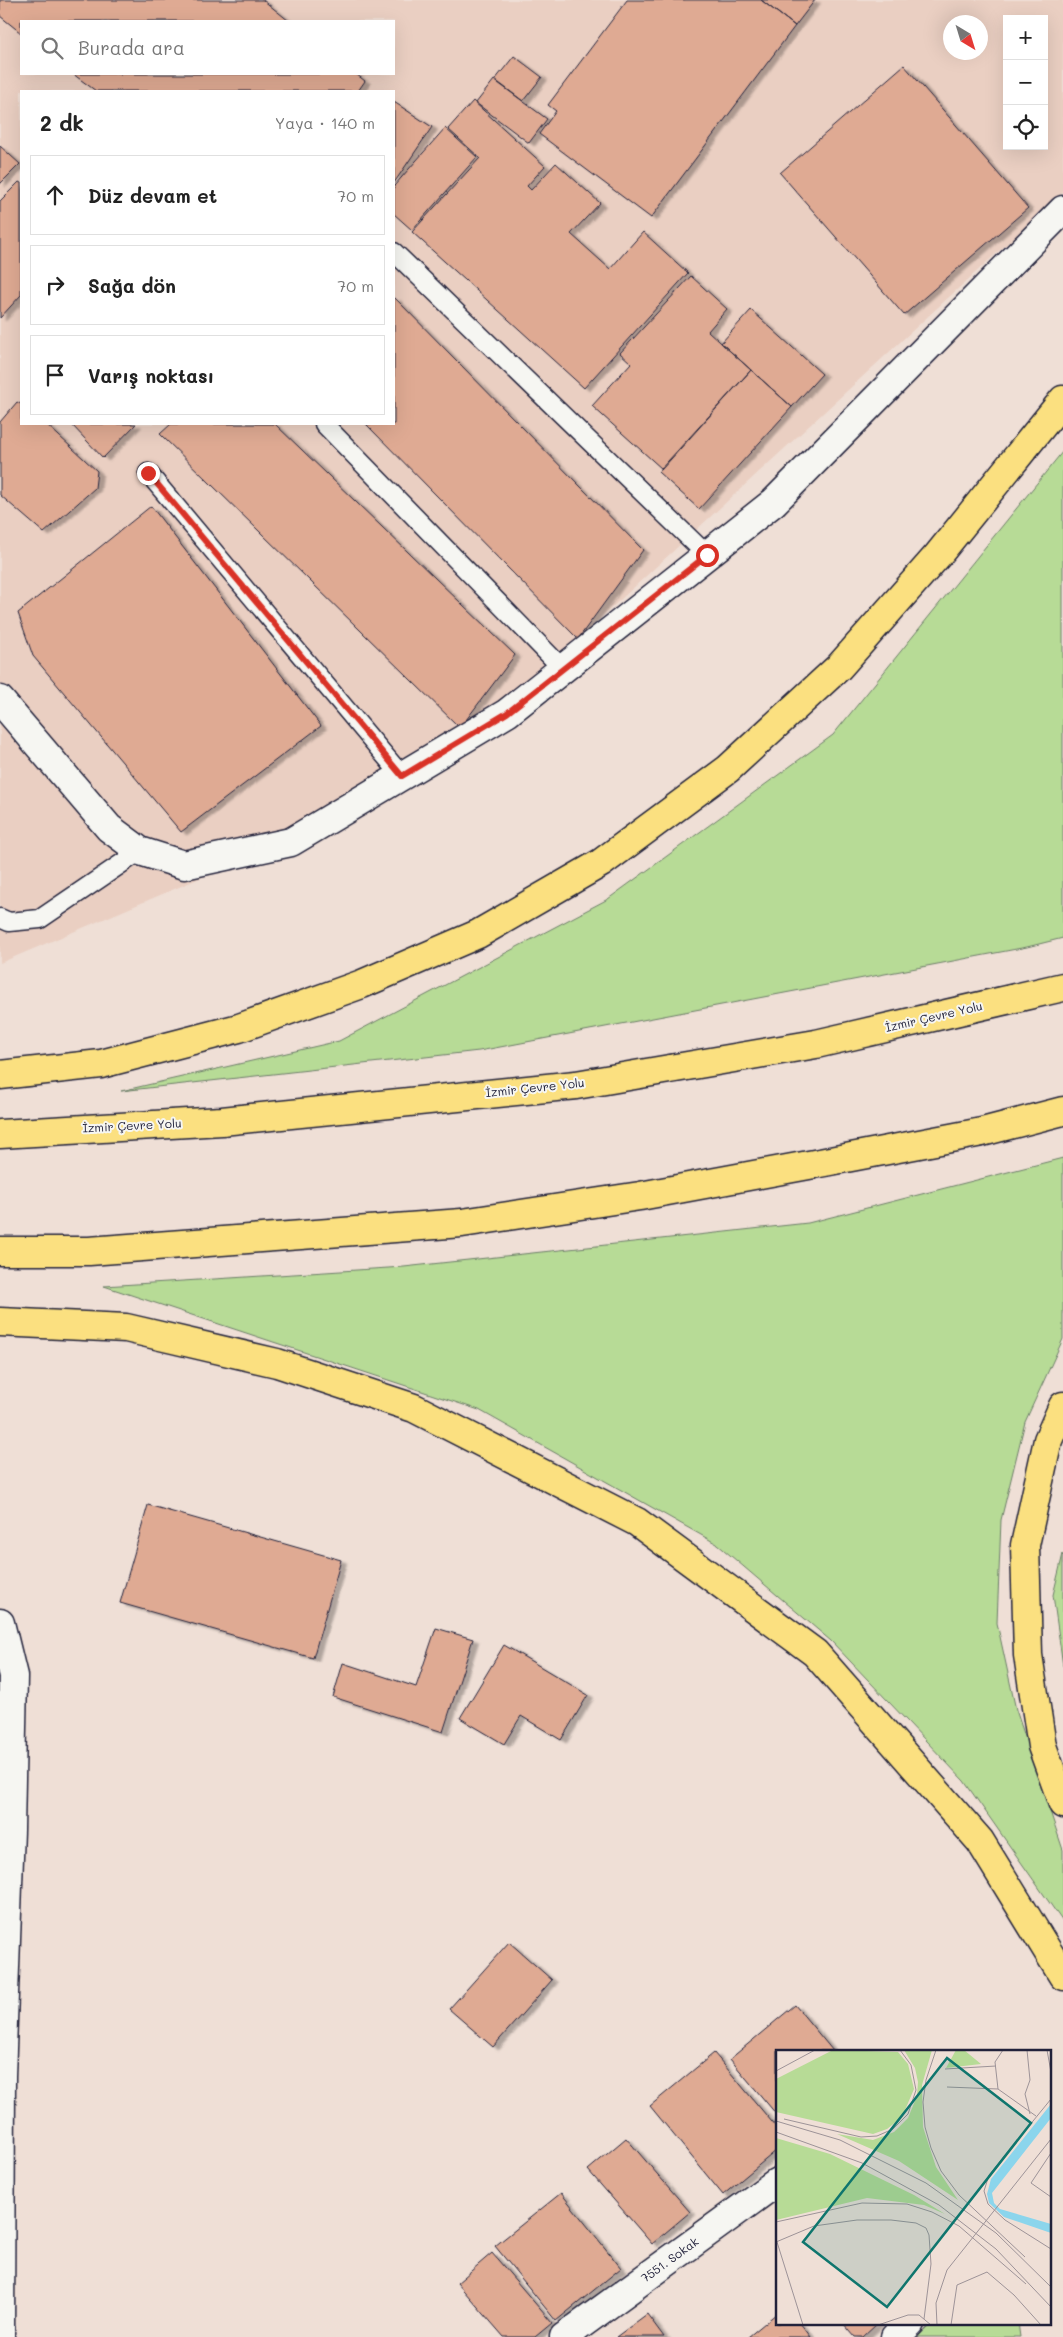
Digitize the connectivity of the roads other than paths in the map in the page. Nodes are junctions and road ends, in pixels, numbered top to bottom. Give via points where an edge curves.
1 (1063, 210) edge
2 (395, 253) edge
3 (1063, 400) edge
4 (325, 425) edge
5 (148, 473) dead end
6 (707, 555) junction
7 (564, 669) junction
8 (0, 700) edge
9 (402, 776) junction
10 (140, 850) junction
11 (0, 918) edge
12 (1063, 987) edge
13 (0, 1075) edge
14 (1063, 1111) edge
15 (0, 1134) edge
16 (0, 1251) edge
17 (0, 1322) edge
18 (1063, 1406) edge
19 (0, 1623) edge
20 (1063, 1804) edge
21 (1063, 1976) edge
22 (776, 2183) edge
23 (909, 2324) edge
24 (0, 2337) edge
25 (564, 2337) edge
26 (895, 2337) edge

1 - 6 street via 774,502
2 - 6 lane
3 - 13 highway via 938,554 839,667 728,769 601,863 478,934 362,984 239,1028 101,1064
4 - 7 lane
5 - 9 lane
6 - 7 street
7 - 9 street via 507,713
8 - 10 street via 109,828
9 - 10 street via 291,842 184,865
10 - 11 lane via 40,920 10,922
12 - 15 highway, İzmir Çevre Yolu via 816,1044 576,1084 222,1121
14 - 16 highway via 982,1132 825,1162 640,1196 462,1223 89,1251
17 - 21 highway via 126,1328 278,1363 414,1408 637,1522 815,1653 980,1842
18 - 20 highway via 1048,1440 1025,1546 1028,1655 1042,1746
19 - 24 street via 13,1676 1,2076
22 - 25 street, 7551. Sokak
23 - 26 street

